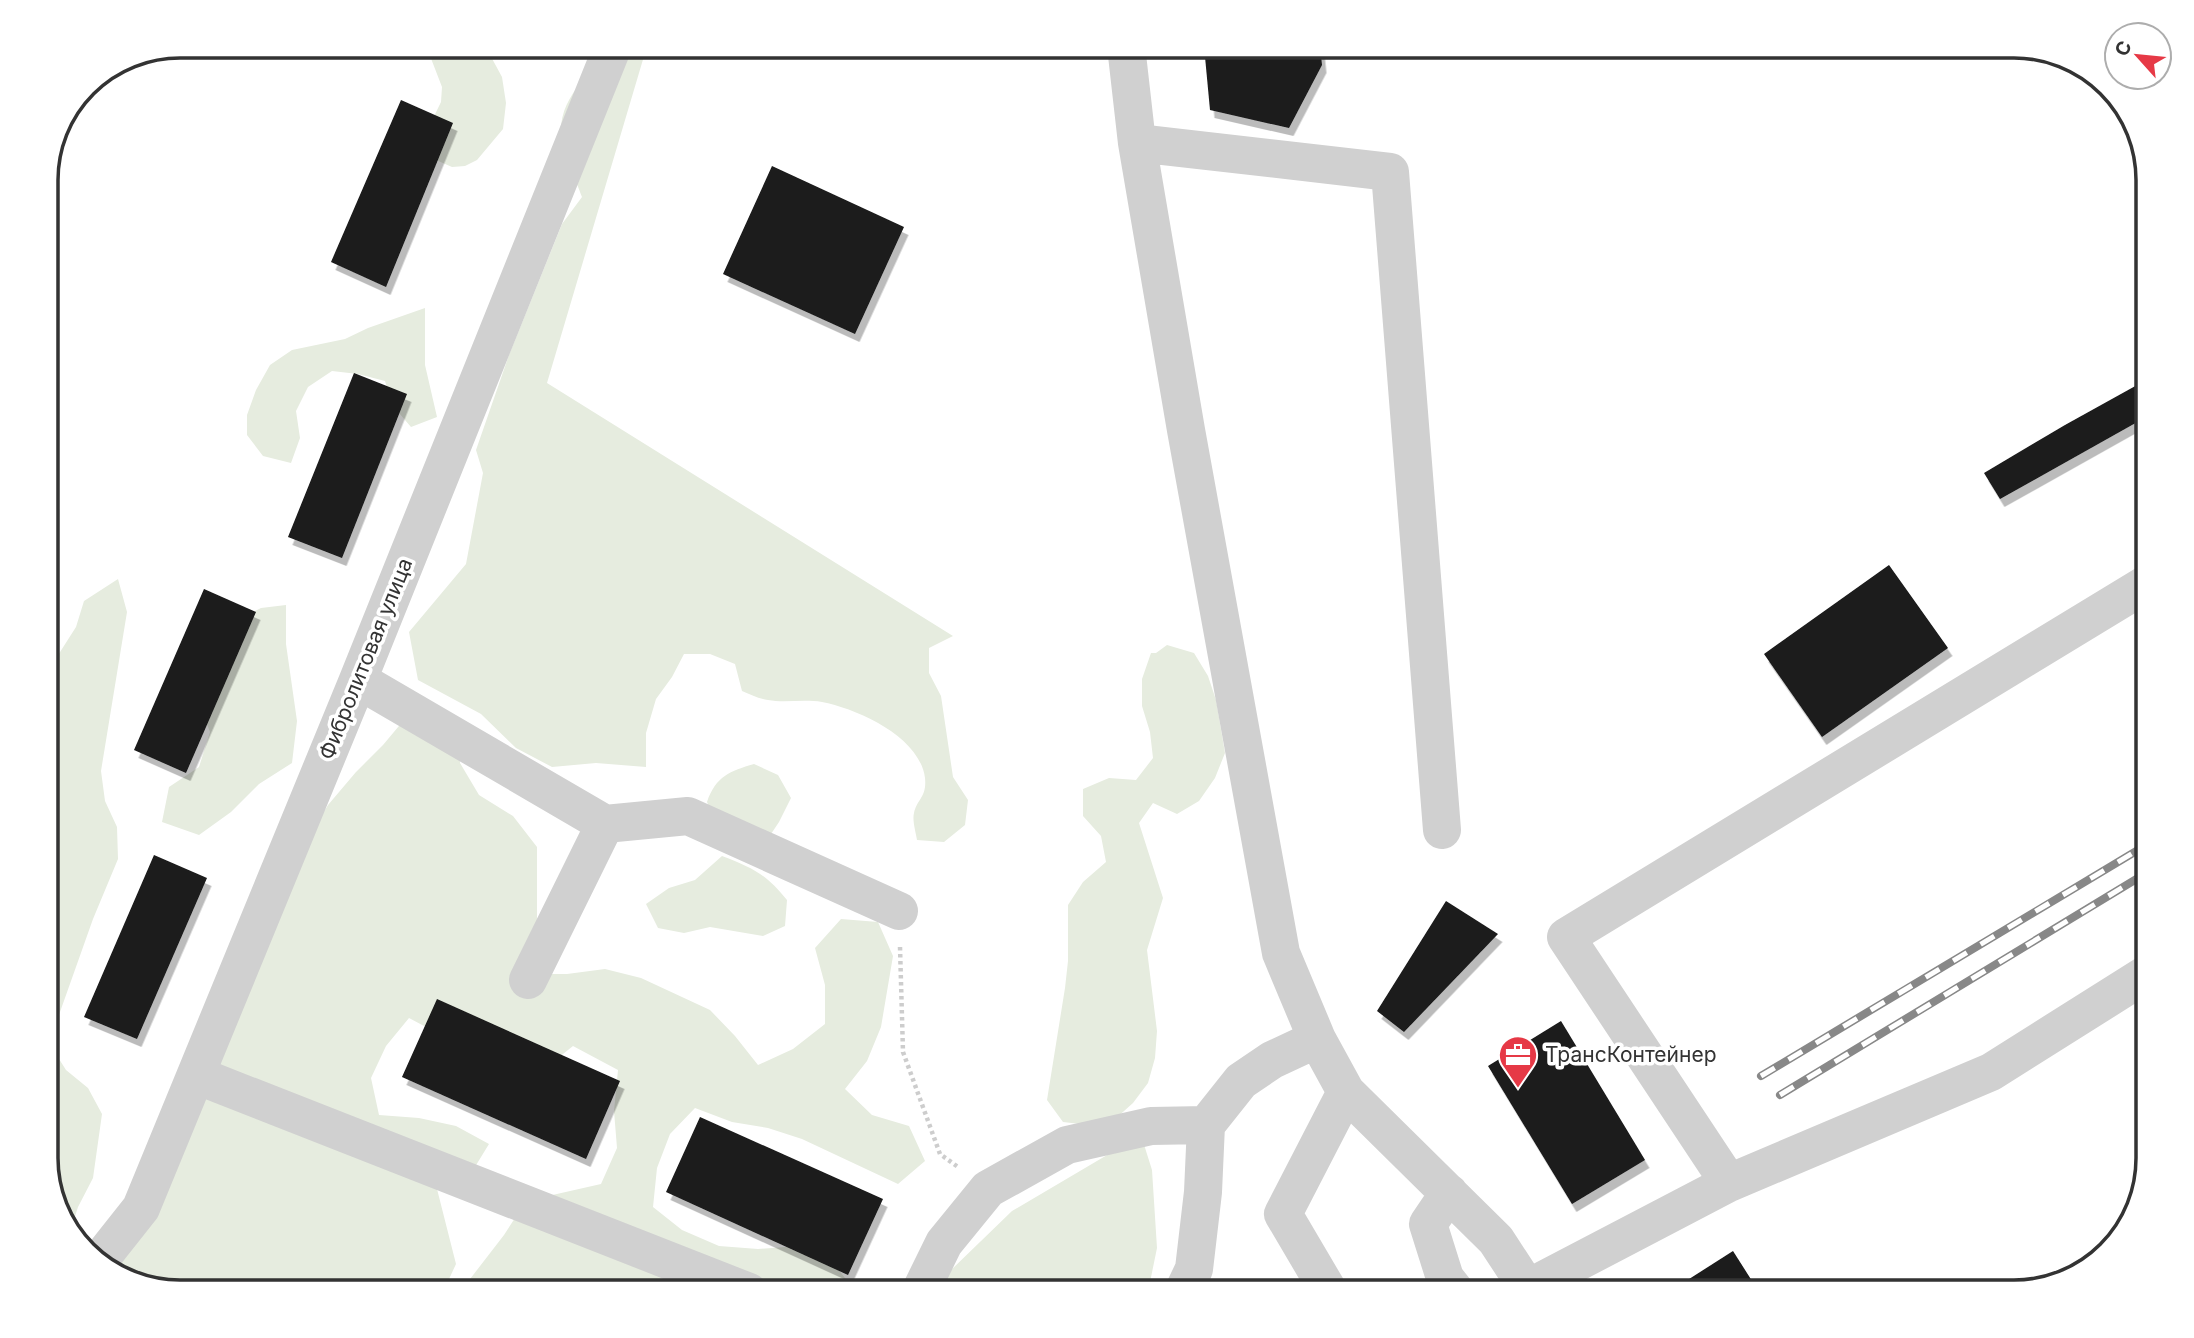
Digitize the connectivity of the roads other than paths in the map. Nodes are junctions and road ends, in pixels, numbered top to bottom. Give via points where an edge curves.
1 (608, 58) edge
2 (1127, 58) edge
3 (1137, 143) junction
4 (2136, 590) edge
5 (358, 680) junction
6 (605, 824) junction
7 (1442, 830) dead end
8 (899, 911) road end
9 (528, 980) dead end
10 (2136, 980) edge
11 (1317, 1039) junction
12 (196, 1074) junction
13 (1346, 1092) junction
14 (1206, 1125) junction
15 (1729, 1183) junction
16 (1448, 1193) junction
17 (105, 1254) edge
18 (716, 1280) edge
19 (926, 1280) edge
20 (1189, 1280) edge
21 (1321, 1280) edge
22 (1447, 1280) edge
23 (1520, 1280) edge
24 (1548, 1280) edge

1 - 5 street, Фибролитовая улица
2 - 3 street
3 - 7 street via 1390,172
3 - 11 street via 1281,953
4 - 15 street via 1566,937
5 - 6 street
5 - 12 street, Фибролитовая улица
6 - 8 street via 688,816
6 - 9 street
10 - 15 street via 1991,1072
11 - 13 street
11 - 14 street via 1272,1060 1241,1082
12 - 17 street, Фибролитовая улица via 141,1208
12 - 18 street
13 - 16 street
13 - 21 street via 1283,1214
14 - 19 street via 1151,1126 1067,1145 988,1189 944,1243
14 - 20 street via 1203,1192
15 - 24 street
16 - 22 street via 1429,1224
16 - 23 street via 1496,1240

